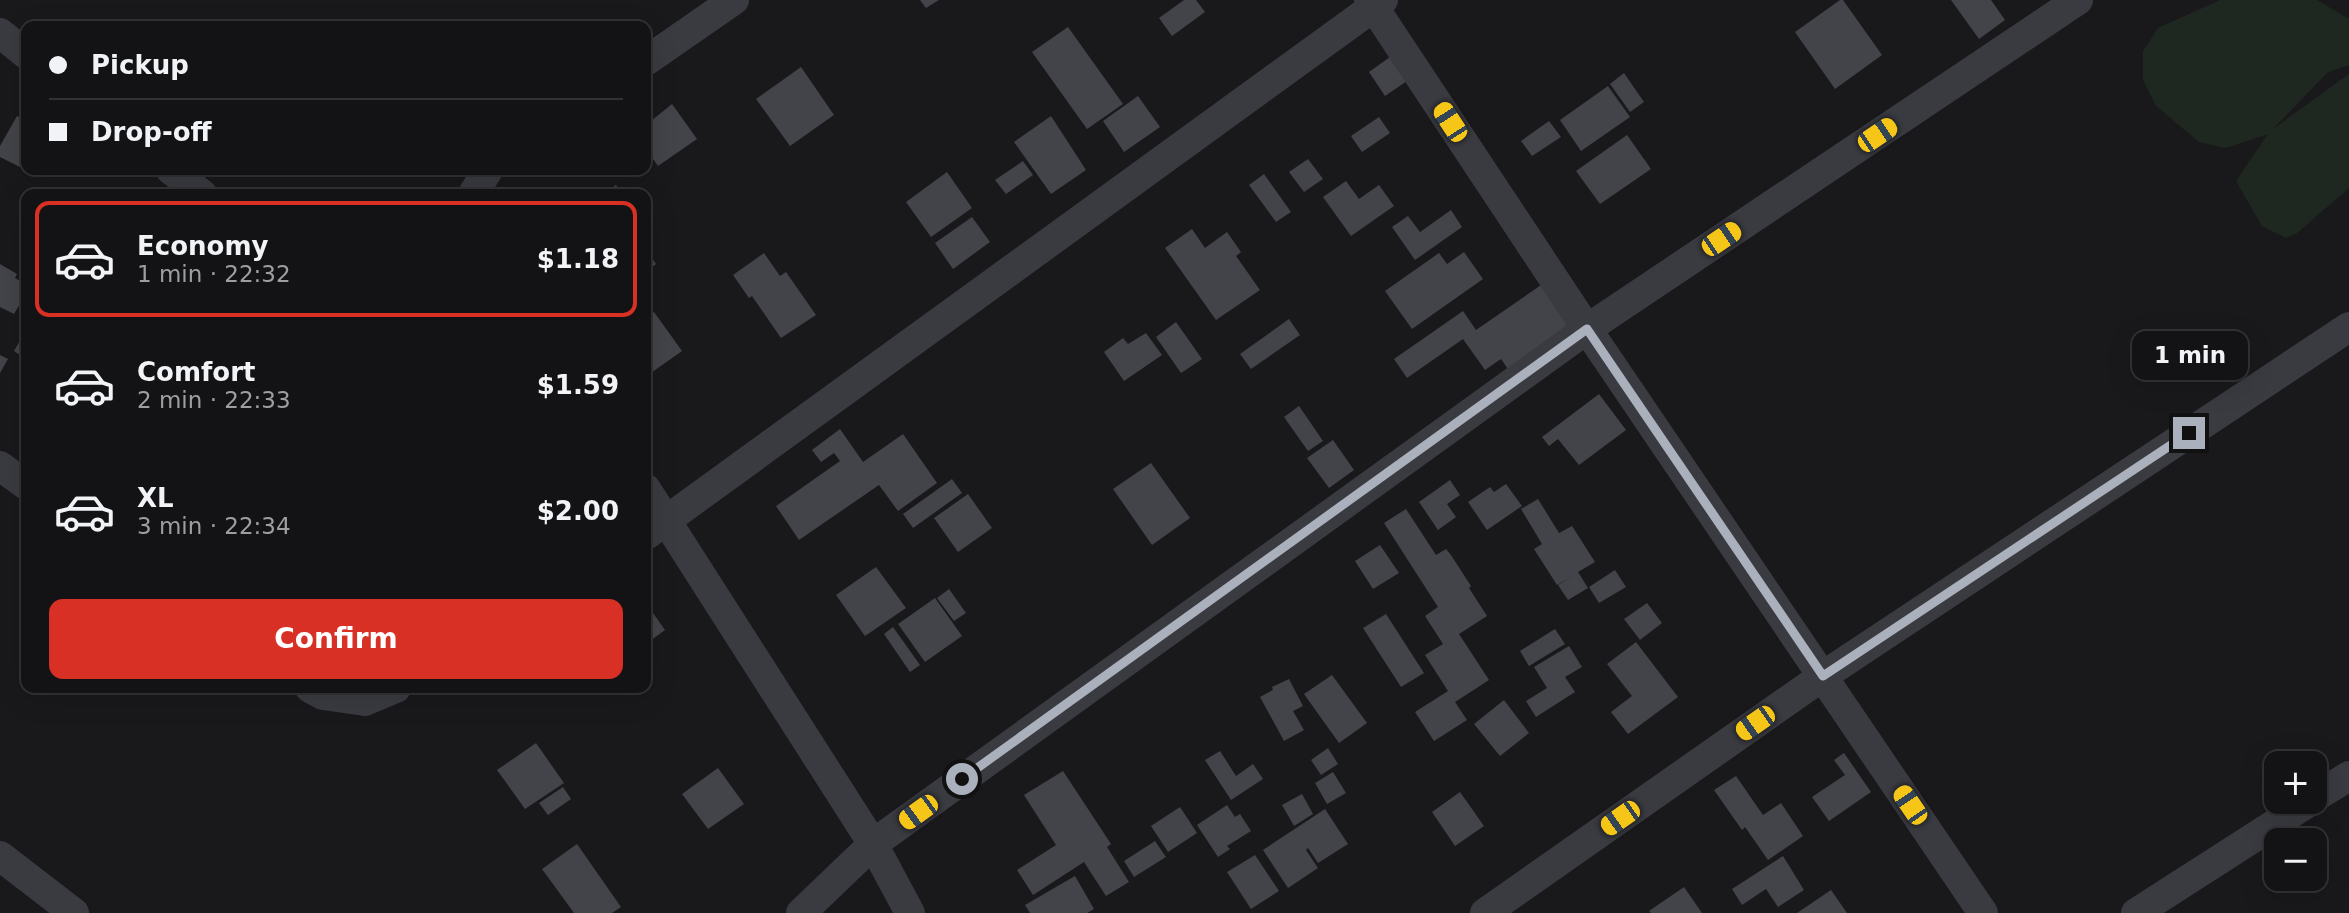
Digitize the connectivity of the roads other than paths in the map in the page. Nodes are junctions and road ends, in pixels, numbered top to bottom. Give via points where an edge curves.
1 (734, 0) edge
2 (2078, 0) edge
3 (1375, 2) edge
4 (0, 33) edge
5 (21, 50) edge
6 (651, 58) edge
7 (177, 175) edge
8 (196, 189) edge
9 (2349, 327) edge
10 (1587, 329) junction
11 (0, 466) edge
12 (21, 481) edge
13 (651, 508) edge
14 (656, 528) edge
15 (1823, 676) junction
16 (319, 693) edge
17 (384, 693) edge
18 (2349, 776) edge
19 (2327, 790) edge
20 (2290, 814) edge
21 (873, 844) junction
22 (0, 856) edge
23 (74, 913) edge
24 (801, 913) edge
25 (910, 913) edge
26 (1485, 913) edge
27 (1983, 913) edge
28 (2136, 913) edge

1 - 6 street
2 - 10 street
3 - 10 street
3 - 14 street
4 - 5 street
7 - 8 street
9 - 15 street
10 - 15 street
10 - 21 street
11 - 12 street
13 - 14 street
14 - 21 street
15 - 26 street
15 - 27 street
16 - 17 street via 365,701
18 - 19 street
20 - 28 street
21 - 24 street
21 - 25 street
22 - 23 street

